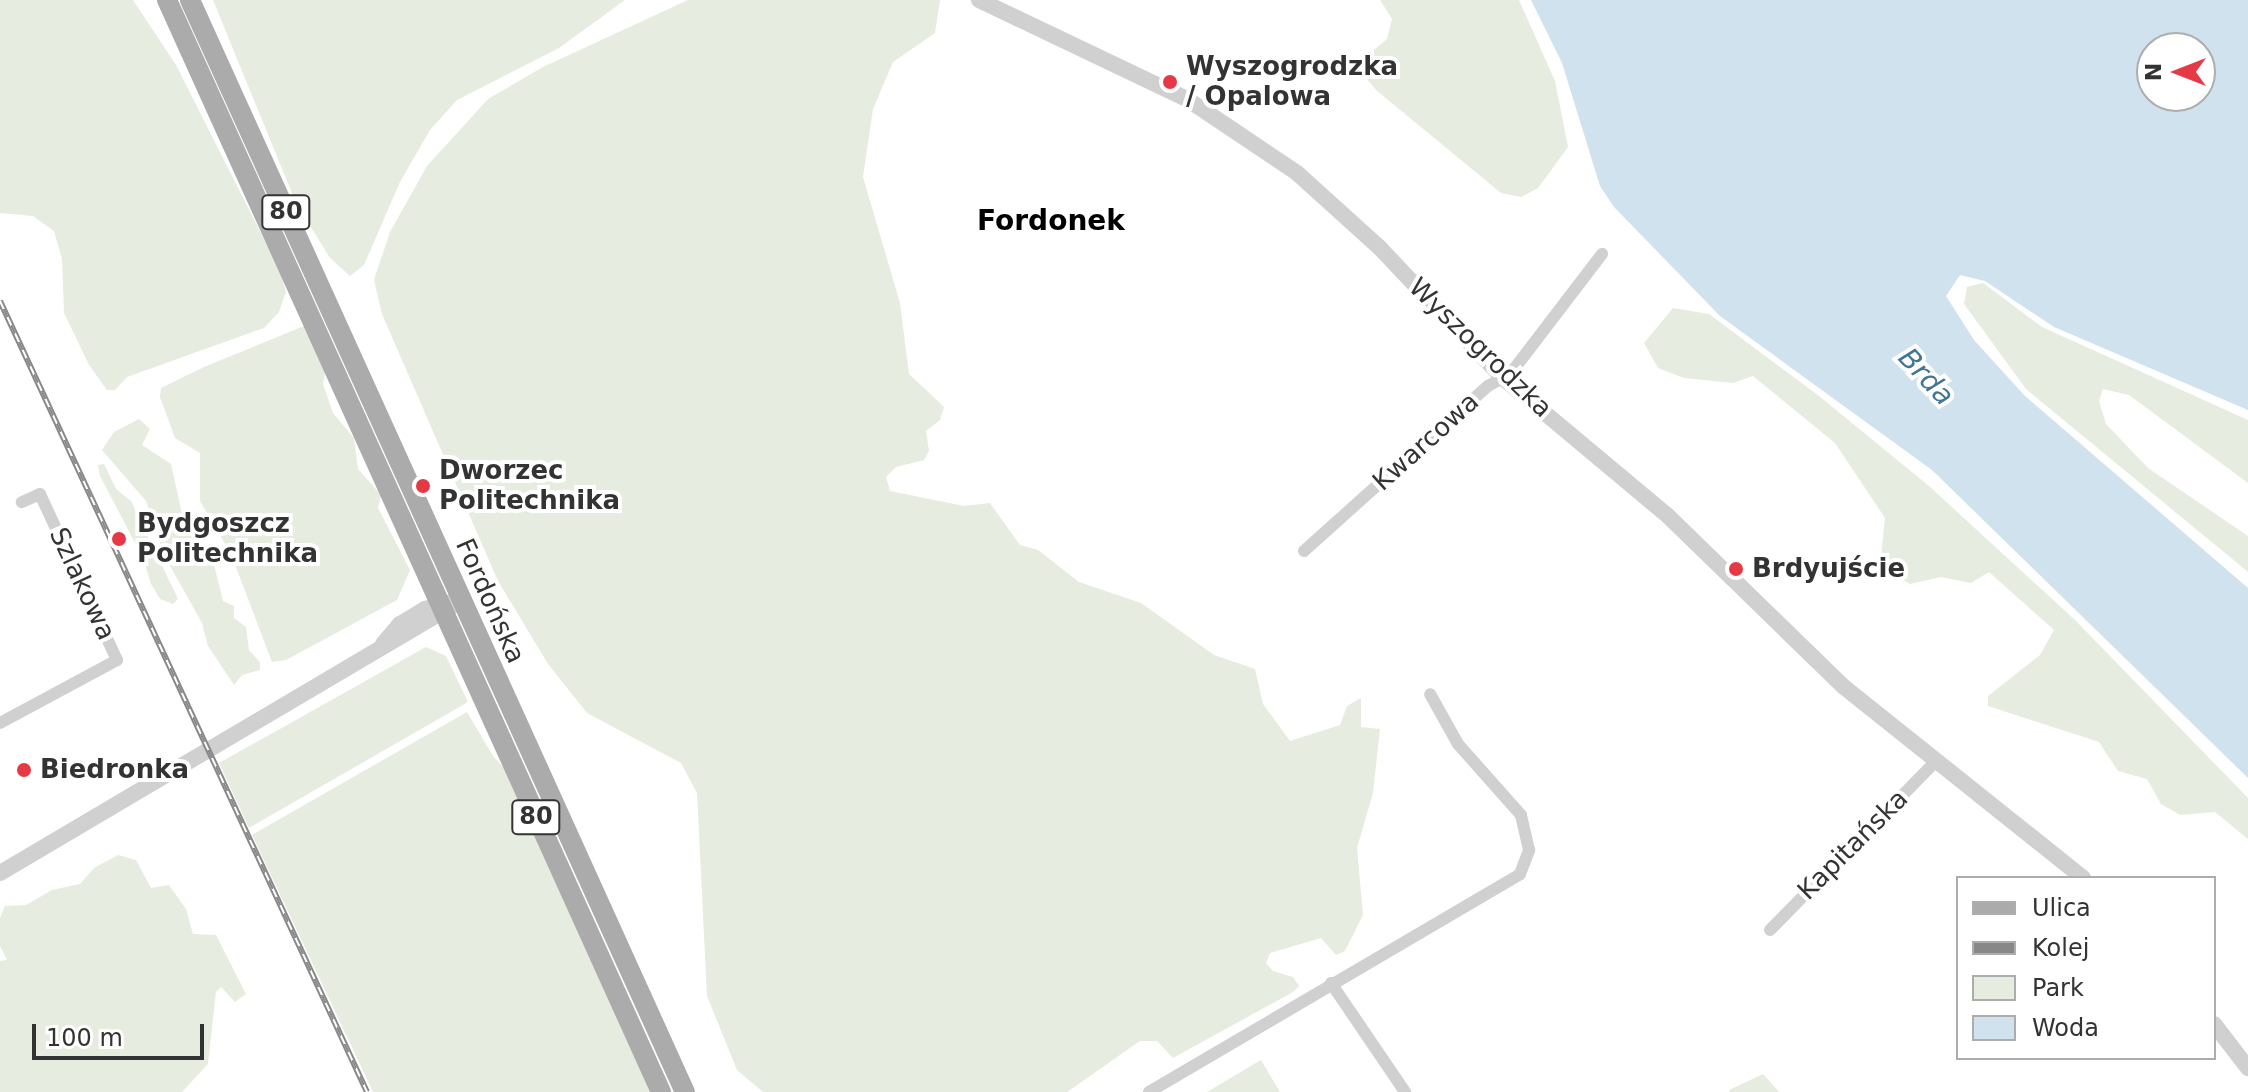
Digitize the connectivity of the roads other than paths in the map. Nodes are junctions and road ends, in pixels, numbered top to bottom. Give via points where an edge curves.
1 (167, 0) edge
2 (190, 0) edge
3 (979, 0) edge
4 (1602, 254) dead end
5 (1503, 378) junction
6 (22, 502) dead end
7 (1308, 553) dead end
8 (461, 601) junction
9 (441, 607) junction
10 (421, 629) junction
11 (383, 644) junction
12 (458, 645) junction
13 (1430, 694) dead end
14 (0, 723) edge
15 (1937, 760) junction
16 (0, 873) edge
17 (2081, 876) edge
18 (1770, 930) dead end
19 (1331, 983) junction
20 (2216, 1027) edge
21 (2248, 1068) edge
22 (661, 1092) edge
23 (685, 1092) edge
24 (1149, 1092) edge
25 (1405, 1092) edge

1 - 9 main road, Fordońska / 80
2 - 8 main road, Fordońska / 80
3 - 5 street, Wyszogrodzka via 1163,86 1270,152 1359,228
4 - 5 street, Kwarcowa
5 - 7 street, Kwarcowa
5 - 15 street, Wyszogrodzka via 1668,516 1844,687
6 - 14 street, Szlakowa via 40,494 117,660
8 - 9 street
8 - 23 main road, Fordońska / 80
9 - 10 street
9 - 11 street via 400,624
9 - 12 main road, Fordońska / 80
10 - 11 street
10 - 12 street
11 - 16 street
12 - 22 main road, Fordońska / 80
13 - 19 street via 1458,744 1521,815 1529,843 1526,864 1511,881
15 - 17 street, Wyszogrodzka
15 - 18 street, Kapitańska
19 - 24 street
19 - 25 street
20 - 21 street

